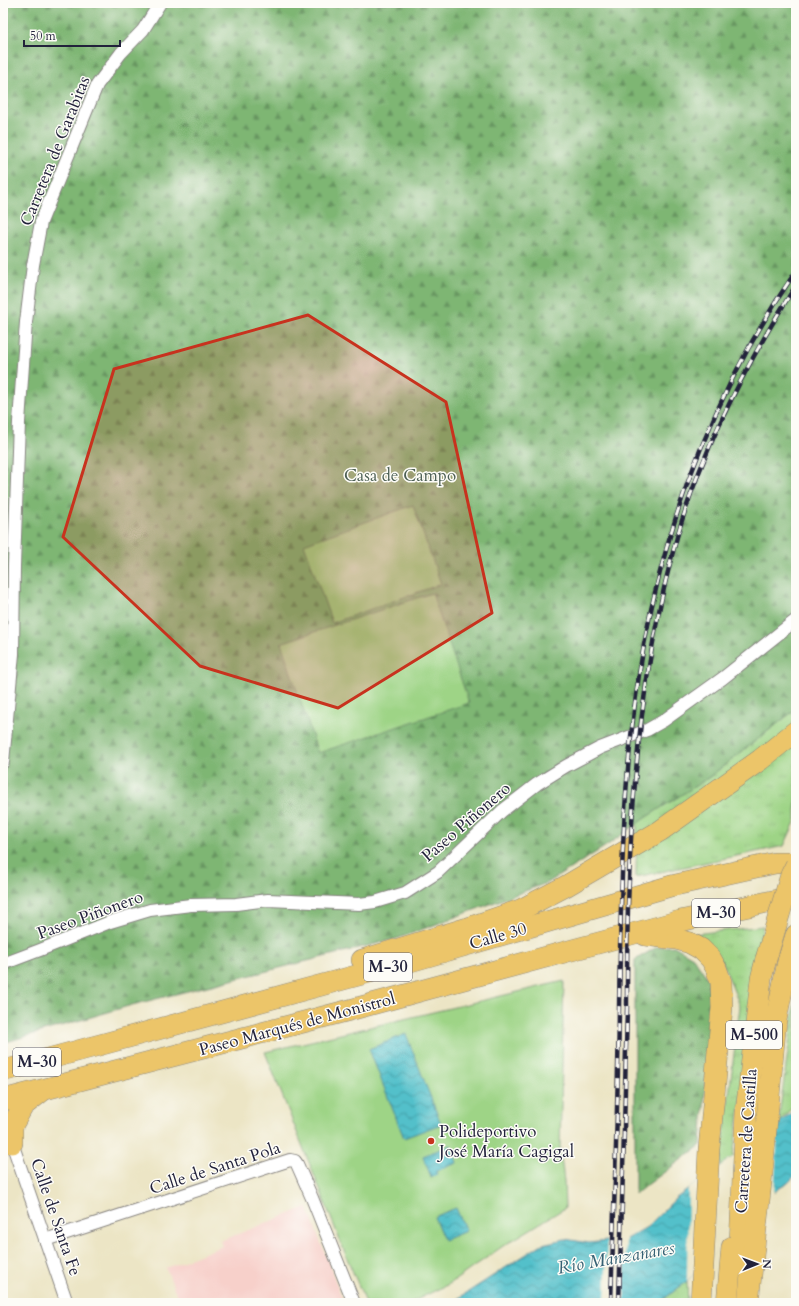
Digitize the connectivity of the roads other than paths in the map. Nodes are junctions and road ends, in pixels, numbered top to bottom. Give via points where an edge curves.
1 (160, 3) edge
2 (796, 620) edge
3 (796, 731) edge
4 (3, 762) edge
5 (796, 863) edge
6 (796, 897) edge
7 (637, 933) junction
8 (796, 935) edge
9 (3, 964) edge
10 (202, 1017) junction
11 (3, 1071) edge
12 (44, 1089) junction
13 (3, 1100) edge
14 (8, 1138) edge
15 (762, 1173) junction
16 (45, 1240) junction
17 (731, 1297) edge
18 (757, 1301) edge
19 (354, 1302) edge
20 (67, 1303) edge
21 (701, 1303) edge

1 - 4 street, Carretera de Garabitas via 143,30 121,53 97,85 40,222 26,322 19,422 14,654
2 - 9 street, Paseo Piñonero via 723,678 663,721 600,748 537,784 502,811 438,872 405,893 359,904 268,900 150,910 110,922
3 - 10 highway via 760,760 660,831 520,910 334,968
5 - 10 highway, Calle 30 / M-30 via 775,863 671,886 411,961
5 - 17 highway, Carretera de Castilla / M-500, bridge via 761,979 746,1113 742,1194
6 - 7 highway, M-30 via 680,921
7 - 12 highway, Paseo Marqués de Monistrol / M-30
7 - 21 highway via 676,939 702,949 711,959 719,975 722,992 709,1149
8 - 15 highway, Carretera de Castilla / M-500 via 776,1020
10 - 11 highway, Paseo Marqués de Monistrol / M-30
12 - 13 highway, Paseo Marqués de Monistrol / M-30
12 - 14 highway via 23,1106
14 - 16 street, Calle de Santa Fe
15 - 18 highway, Carretera de Castilla / M-500
15 - 18 highway, M-500 via 762,1263
16 - 19 street, Calle de Santa Pola via 290,1160 295,1161
16 - 20 street, Calle de Santa Fe

